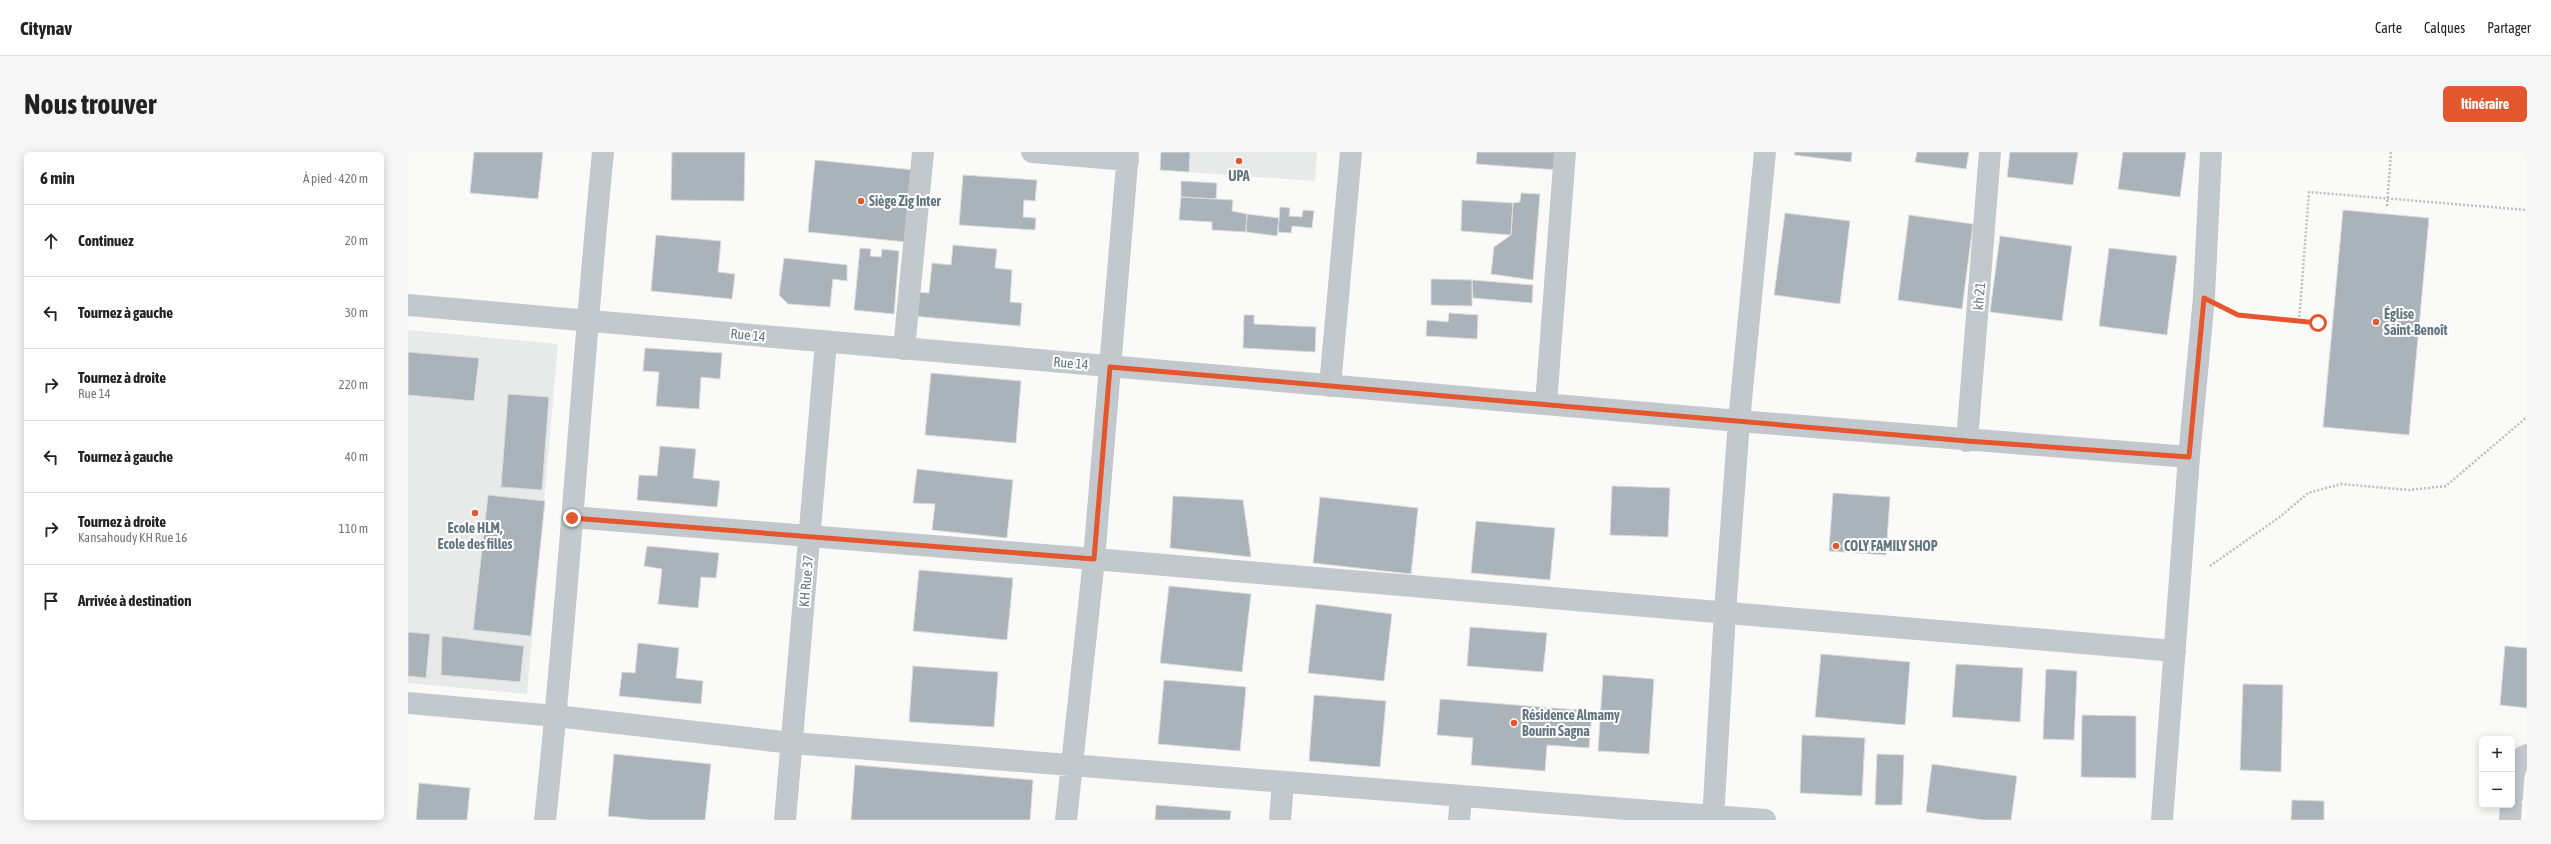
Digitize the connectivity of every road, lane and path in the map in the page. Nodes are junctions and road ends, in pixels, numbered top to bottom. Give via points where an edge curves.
1 (603, 152) edge
2 (923, 152) edge
3 (1032, 152) edge
4 (1351, 152) edge
5 (1565, 152) edge
6 (1764, 152) edge
7 (1990, 152) edge
8 (2211, 152) edge
9 (2391, 152) edge
10 (1128, 156) edge
11 (2387, 198) junction
12 (2387, 206) dead end
13 (2527, 210) edge
14 (2204, 298) junction
15 (408, 305) edge
16 (587, 319) junction
17 (2299, 321) junction
18 (2318, 323) dead end
19 (826, 342) junction
20 (904, 349) junction
21 (1110, 367) junction
22 (1330, 386) junction
23 (1546, 404) junction
24 (2527, 417) edge
25 (1739, 421) junction
26 (1967, 441) junction
27 (2189, 457) junction
28 (572, 518) junction
29 (810, 536) junction
30 (1094, 559) junction
31 (2180, 587) junction
32 (1725, 612) junction
33 (2175, 651) junction
34 (408, 703) edge
35 (556, 716) junction
36 (792, 743) junction
37 (2527, 755) edge
38 (1071, 767) junction
39 (2515, 772) edge
40 (1283, 783) junction
41 (1460, 797) junction
42 (2511, 808) edge
43 (1713, 818) edge
44 (545, 820) edge
45 (785, 820) edge
46 (1066, 820) edge
47 (1280, 820) edge
48 (1458, 820) edge
49 (1766, 820) edge
50 (2162, 820) edge
51 (2510, 820) edge

1 - 16 street
2 - 20 street
3 - 10 street
4 - 22 street
5 - 23 street
6 - 25 street
7 - 26 street, kh 21
8 - 14 street
9 - 11 path
10 - 21 street
11 - 12 path
11 - 13 path
11 - 17 path via 2309,192
14 - 17 path via 2238,315
14 - 27 street
15 - 16 street, Rue 14
16 - 19 street, Rue 14
16 - 28 street
17 - 18 path
19 - 20 street, Rue 14
19 - 29 street, KH Rue 37
20 - 21 street, Rue 14
21 - 22 street, Rue 14
21 - 30 street
22 - 23 street, Rue 14
23 - 25 street, Rue 14
24 - 31 path via 2446,486 2409,490 2341,484 2308,493
25 - 26 street, Rue 14
25 - 32 street
26 - 27 street, Rue 14
27 - 31 street
28 - 29 street
28 - 35 street
29 - 30 street
29 - 36 street, KH Rue 37
30 - 32 street
30 - 38 street
31 - 33 street
32 - 33 street
32 - 43 street
33 - 50 street
34 - 35 street
35 - 36 street
35 - 44 street
36 - 38 street
36 - 45 street, KH Rue 37
37 - 39 street via 2519,760
38 - 40 street
38 - 46 street
40 - 41 street
40 - 47 street
41 - 43 street
41 - 48 street
42 - 51 street
43 - 49 street

